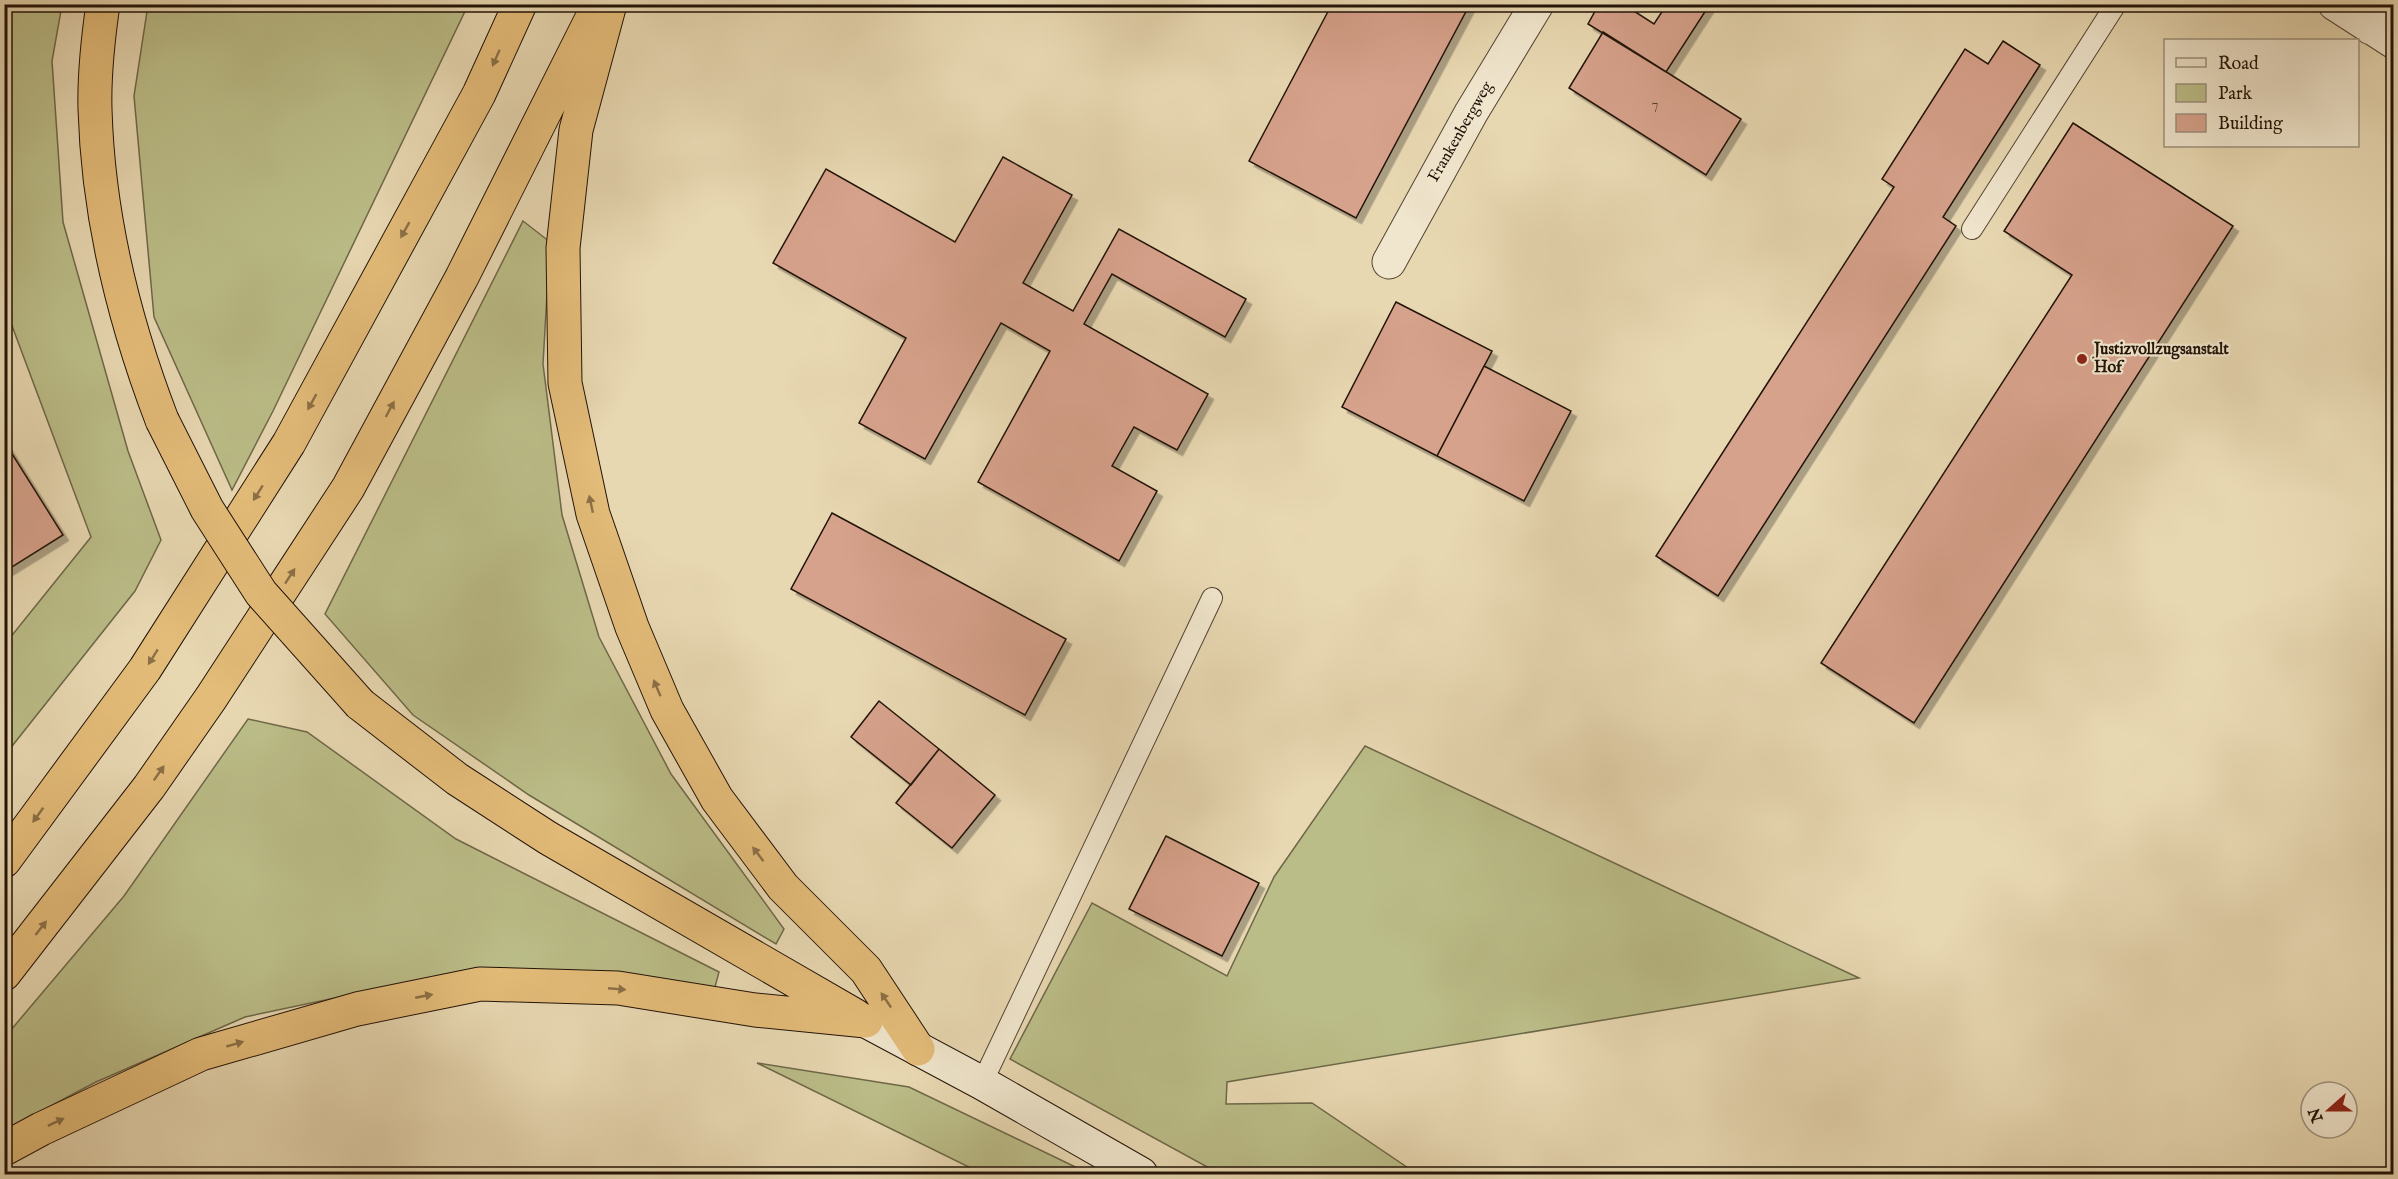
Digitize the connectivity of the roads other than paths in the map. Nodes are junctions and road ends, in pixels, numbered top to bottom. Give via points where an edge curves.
1 (103, 4) edge
2 (520, 4) edge
3 (599, 4) edge
4 (610, 4) edge
5 (1537, 4) edge
6 (2116, 4) edge
7 (2335, 4) edge
8 (2384, 25) edge
9 (1972, 229) dead end
10 (1389, 262) dead end
11 (1212, 598) dead end
12 (4, 861) edge
13 (4, 974) edge
14 (866, 1021) junction
15 (918, 1049) junction
16 (982, 1083) junction
17 (4, 1149) edge
18 (1141, 1174) edge

1 - 14 highway, bridge via 95,108 102,200 117,279 162,420 207,509 261,593 360,704 457,779 548,838
2 -> 12 highway via 479,94 289,443 145,669
13 -> 3 highway via 149,788 348,488 462,277
15 -> 4 highway via 866,970 783,887 717,799 667,710 632,627 593,514 565,383 563,248 576,130
5 - 10 street, Frankenbergweg via 1471,113
6 - 9 lane
7 - 8 street
11 - 16 lane
14 - 15 street
17 -> 14 highway via 201,1054 357,1009 480,984 618,988 755,1010
15 - 16 street
16 - 18 street

